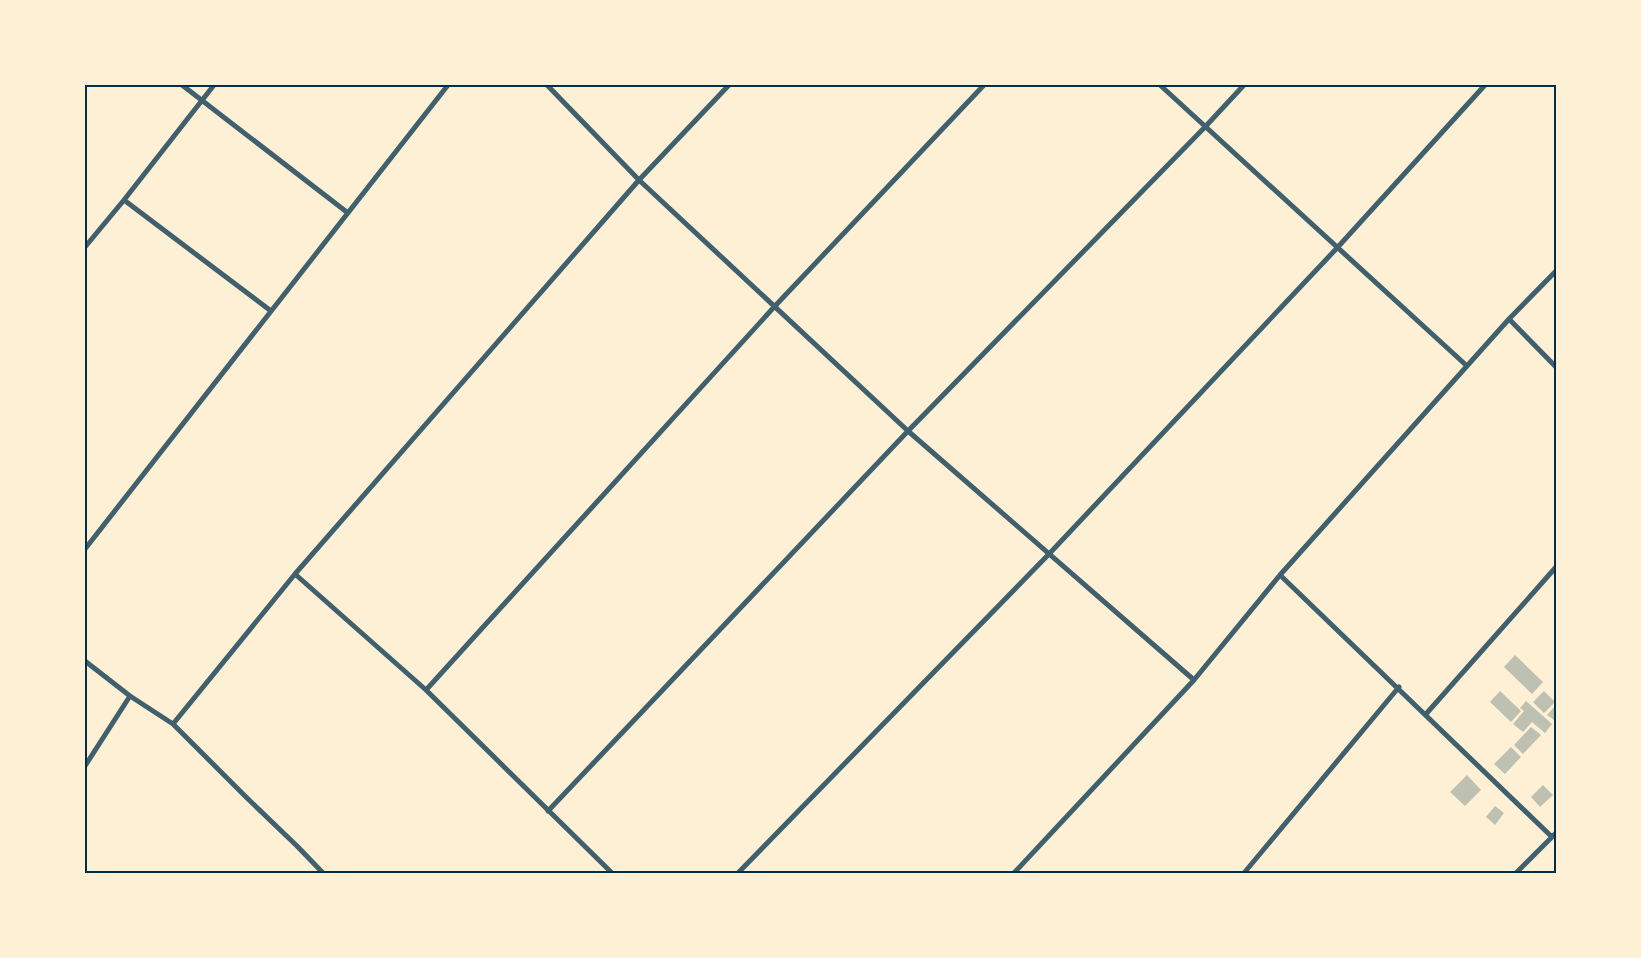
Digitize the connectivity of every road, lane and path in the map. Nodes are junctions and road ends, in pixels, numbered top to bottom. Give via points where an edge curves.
1 (182, 85) edge
2 (214, 85) edge
3 (448, 85) edge
4 (548, 85) edge
5 (729, 85) edge
6 (984, 85) edge
7 (1160, 85) edge
8 (1244, 85) edge
9 (1485, 85) edge
10 (201, 101) junction
11 (1205, 127) junction
12 (639, 180) junction
13 (124, 200) junction
14 (348, 213) junction
15 (85, 247) edge
16 (1337, 248) junction
17 (1556, 271) edge
18 (775, 306) junction
19 (271, 311) junction
20 (1509, 319) junction
21 (1467, 366) junction
22 (1556, 367) edge
23 (908, 431) junction
24 (85, 549) edge
25 (1049, 554) junction
26 (1556, 567) edge
27 (295, 574) junction
28 (1280, 574) junction
29 (85, 661) edge
30 (1194, 680) junction
31 (1398, 687) junction
32 (426, 690) junction
33 (130, 696) junction
34 (1426, 714) junction
35 (173, 724) junction
36 (85, 766) edge
37 (548, 811) junction
38 (1554, 835) edge
39 (322, 873) edge
40 (612, 873) edge
41 (738, 873) edge
42 (1014, 873) edge
43 (1244, 873) edge
44 (1516, 873) edge

1 - 10 street
2 - 10 street
3 - 14 street
4 - 12 street
5 - 12 street
6 - 18 street
7 - 11 street
8 - 11 street
9 - 16 street
10 - 13 street
10 - 14 street
11 - 16 street
11 - 23 street
12 - 18 street
12 - 27 street
13 - 15 street
13 - 19 street
14 - 19 street
16 - 21 street
16 - 25 street
17 - 20 street
18 - 23 street
18 - 32 street
19 - 24 street
20 - 21 street
20 - 22 street
21 - 28 street
23 - 25 street
23 - 37 street
25 - 30 street
25 - 41 street
26 - 34 street
27 - 32 street
27 - 35 street
28 - 30 street
28 - 31 street
29 - 33 street
30 - 42 street
31 - 34 street
31 - 43 street
32 - 37 street
33 - 35 street
33 - 36 street
34 - 38 street
35 - 39 street
37 - 40 street
38 - 44 street

